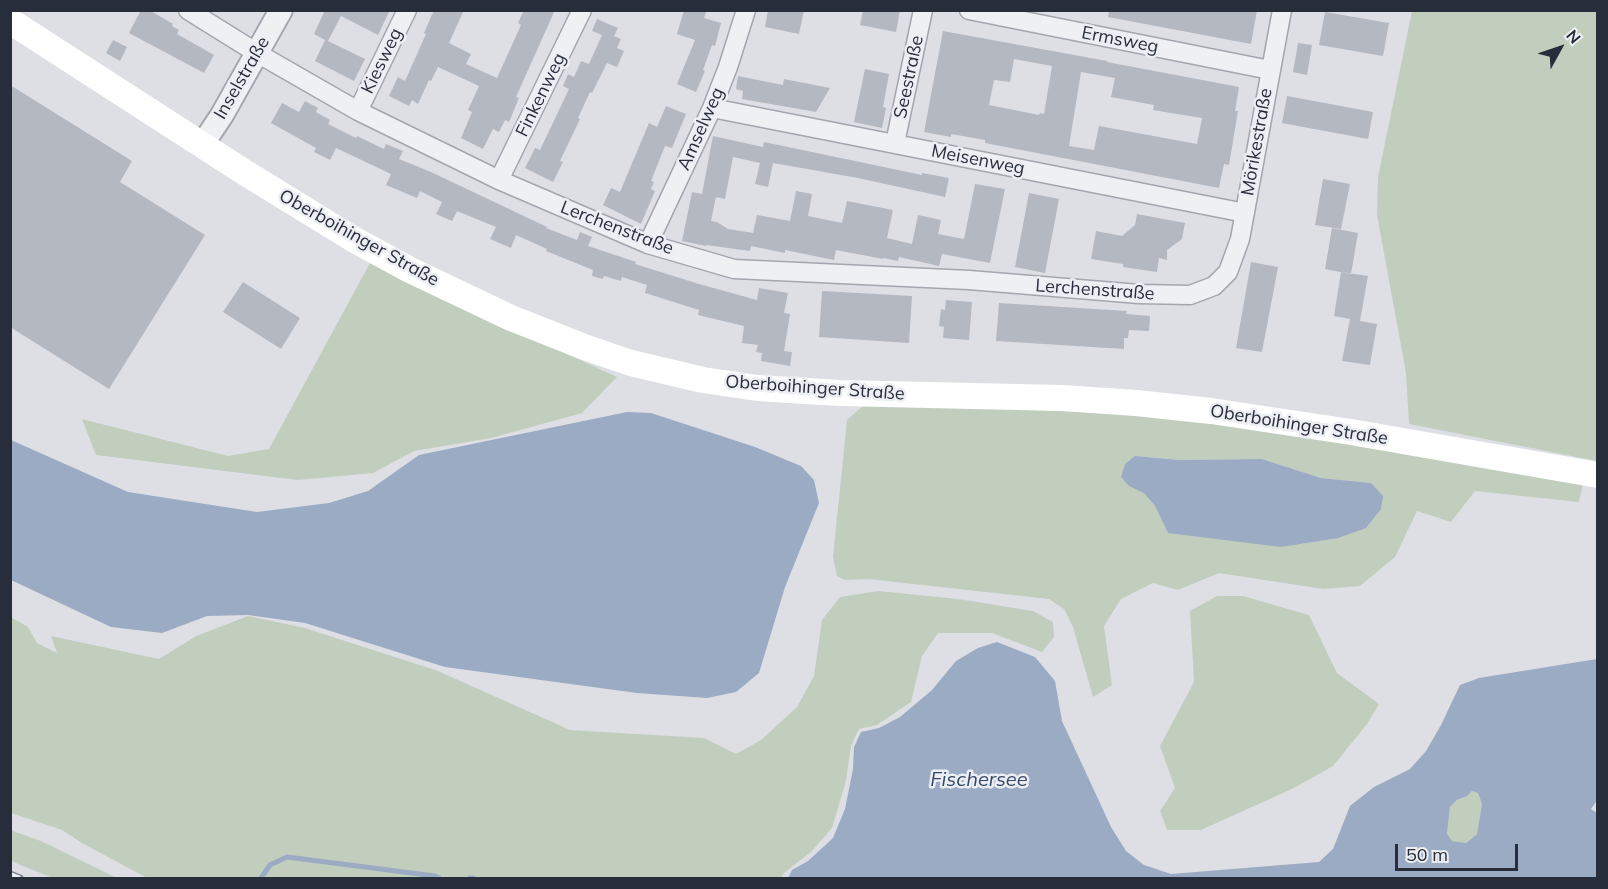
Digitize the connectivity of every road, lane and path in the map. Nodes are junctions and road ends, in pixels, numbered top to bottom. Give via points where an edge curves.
1 (188, 10) edge
2 (281, 10) edge
3 (406, 10) edge
4 (582, 10) edge
5 (746, 10) edge
6 (923, 10) edge
7 (969, 10) edge
8 (1282, 10) edge
9 (10, 21) edge
10 (257, 53) junction
11 (1270, 70) junction
12 (712, 108) junction
13 (358, 111) junction
14 (895, 143) junction
15 (202, 145) junction
16 (499, 180) junction
17 (1245, 213) junction
18 (648, 244) junction
19 (1228, 272) joint
20 (1598, 475) edge

1 - 10 street, Lerchenstraße
2 - 10 street, Inselstraße
3 - 13 street, Kiesweg
4 - 16 street, Finkenweg
5 - 12 street, Amselweg
6 - 14 street, Seestraße
7 - 11 street, Ermsweg
8 - 11 street, Mörikestraße
9 - 15 main road, Oberboihinger Straße
10 - 13 street, Lerchenstraße
10 - 15 street, Inselstraße
11 - 17 street, Mörikestraße
12 - 14 street, Meisenweg
12 - 18 street, Amselweg
13 - 16 street, Lerchenstraße
14 - 17 street, Meisenweg
15 - 20 main road, Oberboihinger Straße via 287,200 410,270 511,318 631,363 757,388 1062,398 1211,411
16 - 18 street, Lerchenstraße
17 - 19 street, Mörikestraße
18 - 19 street, Lerchenstraße via 734,268 969,280 1139,294 1190,295 1214,286

